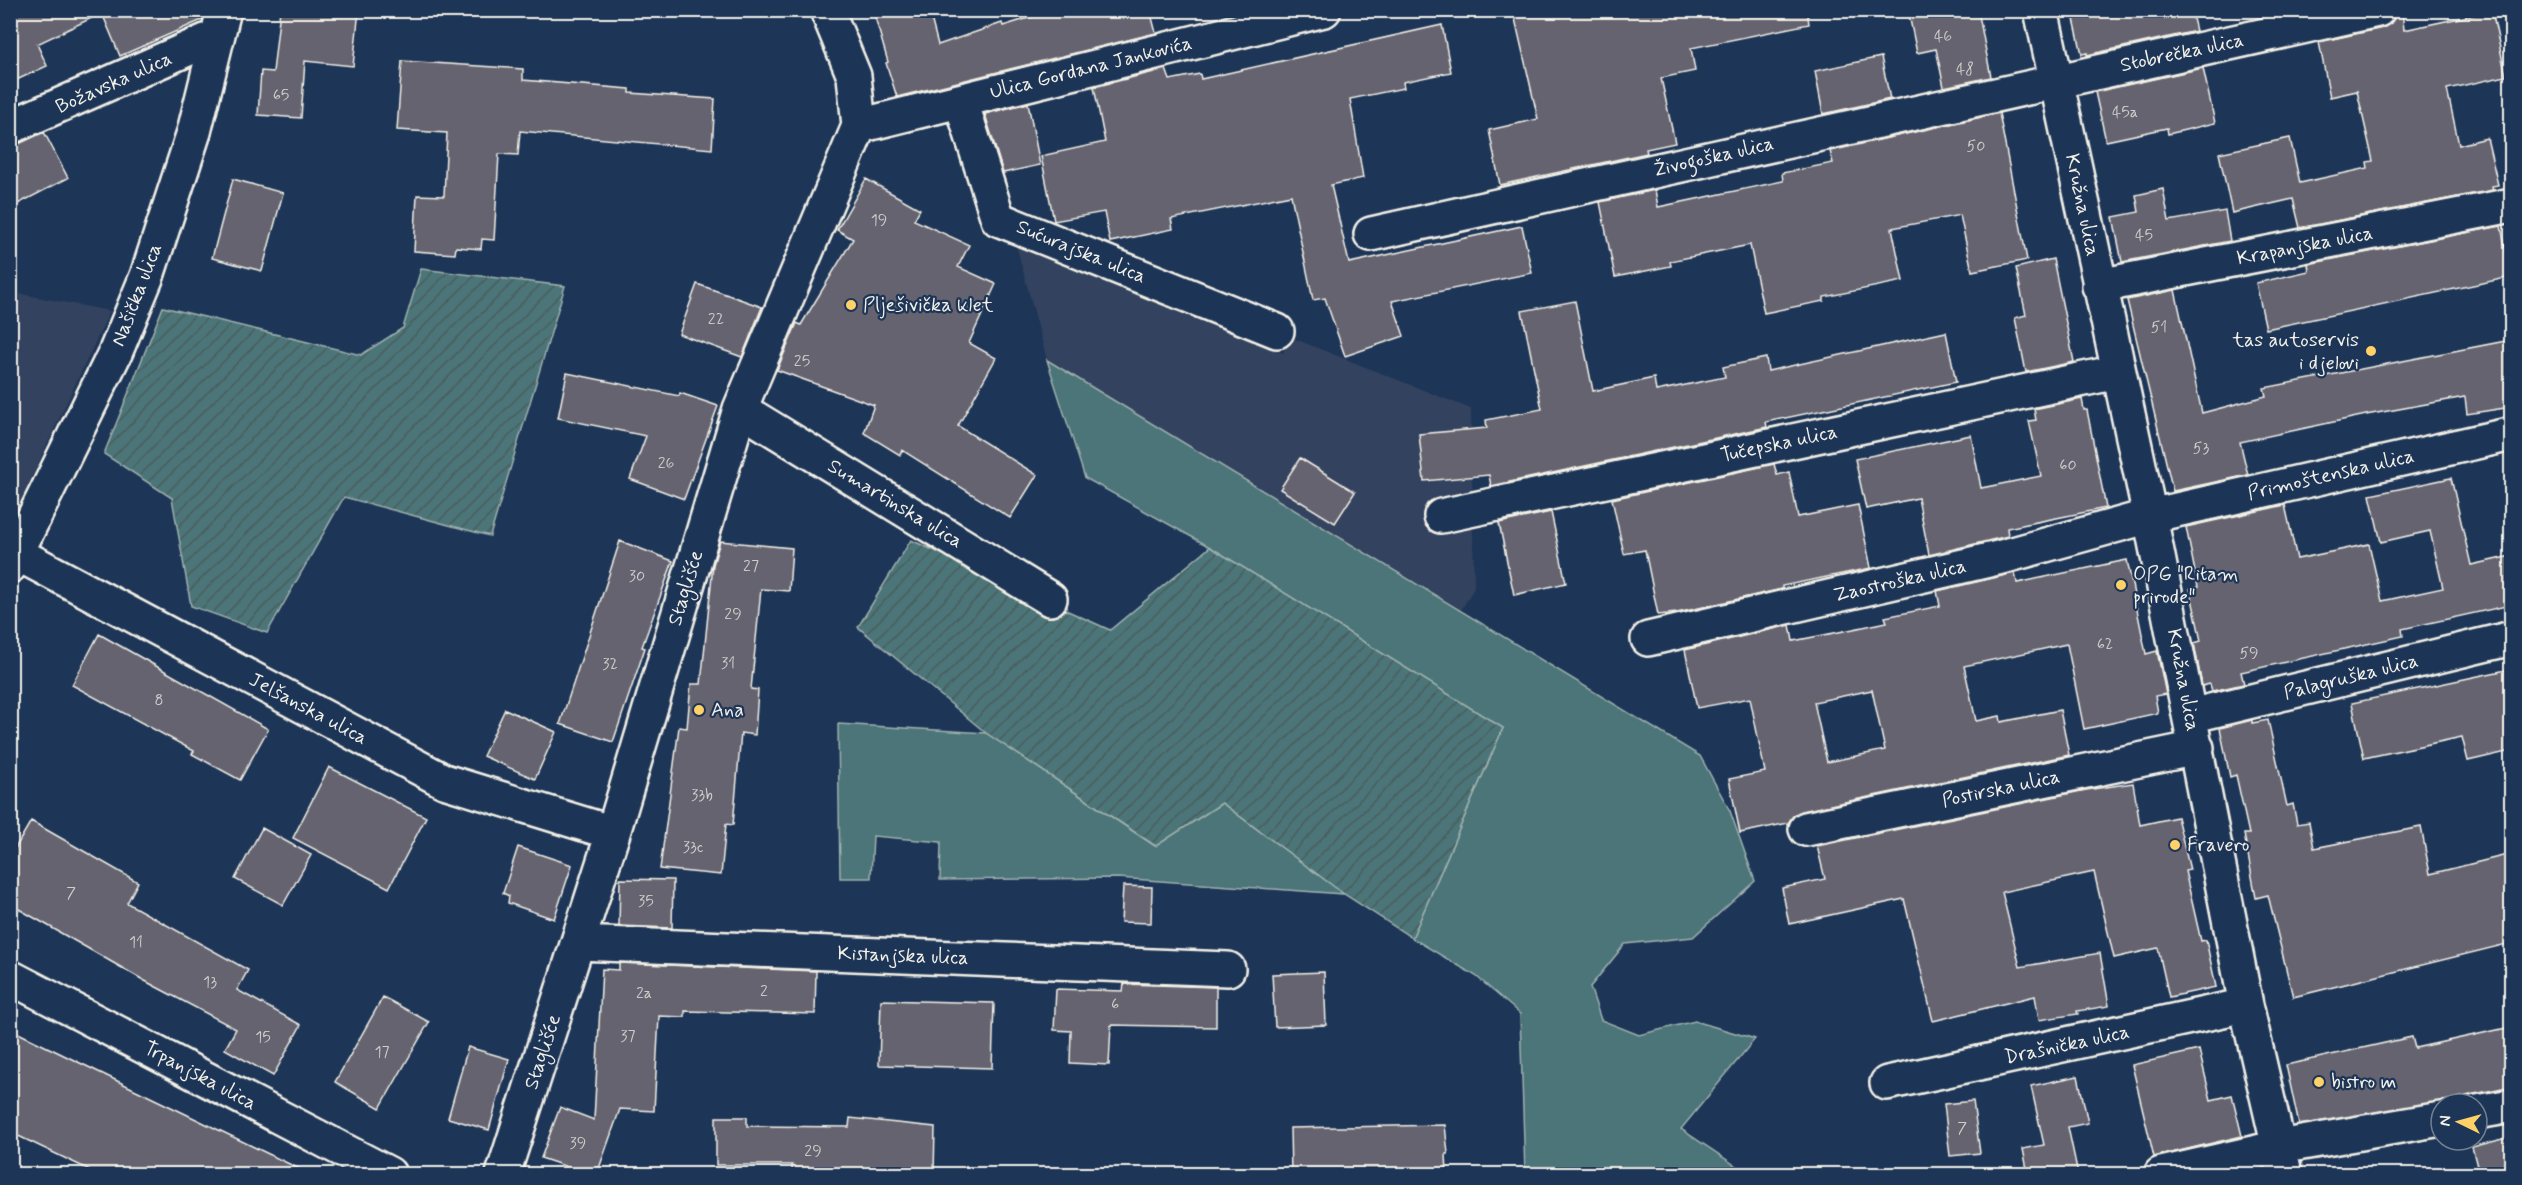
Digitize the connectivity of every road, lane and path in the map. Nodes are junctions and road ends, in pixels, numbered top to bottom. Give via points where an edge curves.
1 (827, 10) edge
2 (1324, 10) edge
3 (2041, 10) edge
4 (2378, 10) edge
5 (221, 23) edge
6 (2056, 80) junction
7 (961, 101) junction
8 (859, 126) junction
9 (10, 128) edge
10 (2511, 205) edge
11 (1371, 234) dead end
12 (2099, 286) junction
13 (1277, 331) dead end
14 (2117, 372) junction
15 (740, 409) junction
16 (2511, 434) edge
17 (1441, 516) dead end
18 (2150, 516) junction
19 (13, 559) edge
20 (1050, 598) dead end
21 (2511, 638) edge
22 (1648, 639) dead end
23 (2190, 716) junction
24 (2196, 748) junction
25 (1806, 829) dead end
26 (613, 833) junction
27 (578, 943) junction
28 (1228, 969) dead end
29 (10, 977) edge
30 (2246, 1005) junction
31 (1887, 1083) dead end
32 (2511, 1106) edge
33 (2489, 1110) edge
34 (2429, 1122) edge
35 (2282, 1161) edge
36 (389, 1174) edge
37 (503, 1174) edge
38 (2161, 1174) edge

1 - 8 street, Staglišće via 854,76
2 - 7 street, Ulica Gordana Jankovića
3 - 6 street, Kružna ulica
4 - 6 street, Stobrečka ulica
5 - 9 street, Božavska ulica
5 - 19 street, Našička ulica via 194,132 147,276 116,351
6 - 11 street, Živogoška ulica
6 - 12 street, Kružna ulica
7 - 8 street, Ulica Gordana Jankovića
7 - 13 street, Sućurajska ulica via 998,219
8 - 15 street, Staglišće
10 - 12 street, Krapanjska ulica
12 - 14 street, Kružna ulica
14 - 17 street, Tučepska ulica
14 - 18 street, Kružna ulica
15 - 20 street, Sumartinska ulica
15 - 26 street, Staglišće
16 - 18 street, Primoštenska ulica
18 - 22 street, Zaostroška ulica via 2002,557
18 - 23 street, Kružna ulica
19 - 26 street, Jelšanska ulica via 444,781
21 - 23 street, Palagruška ulica
23 - 24 street, Kružna ulica
24 - 25 street, Postirska ulica
24 - 30 street, Kružna ulica
26 - 27 street, Staglišće
27 - 28 street, Kistanjska ulica
27 - 37 street, Staglišće
29 - 36 street, Trpanjska ulica
30 - 31 street, Drašnička ulica
30 - 35 street, Kružna ulica
32 - 33 street
34 - 35 street
35 - 38 street

